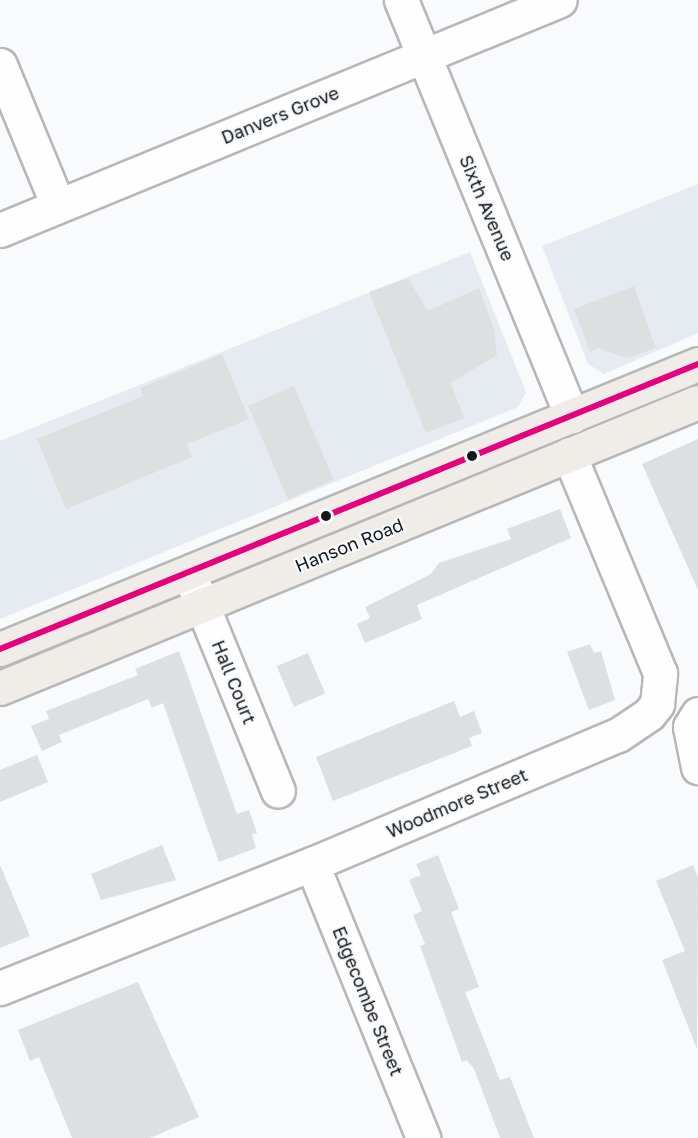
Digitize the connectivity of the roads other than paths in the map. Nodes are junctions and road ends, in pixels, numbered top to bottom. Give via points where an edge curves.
1 (401, 0) edge
2 (560, 0) edge
3 (424, 56) junction
4 (0, 65) edge
5 (58, 206) junction
6 (0, 230) edge
7 (698, 364) edge
8 (698, 402) edge
9 (572, 416) junction
10 (569, 454) junction
11 (189, 573) junction
12 (203, 606) junction
13 (0, 650) edge
14 (0, 688) edge
15 (694, 720) edge
16 (698, 767) edge
17 (278, 791) dead end
18 (312, 864) junction
19 (0, 988) edge
20 (423, 1138) edge

1 - 3 street, Sixth Avenue
2 - 3 street, Danvers Grove
3 - 5 street, Danvers Grove
3 - 9 street, Sixth Avenue
4 - 5 street
5 - 6 street, Danvers Grove
7 - 9 main road, Hanson Road
8 - 10 main road, Hanson Road
9 - 10 main road
9 - 11 main road, Hanson Road
10 - 12 main road, Hanson Road
10 - 18 street, Woodmore Street via 660,673 657,704 618,735
11 - 12 street, Hall Court
11 - 13 main road, Hanson Road
12 - 14 main road, Hanson Road
12 - 17 street, Hall Court
15 - 16 street
18 - 19 street, Woodmore Street
18 - 20 street, Edgecombe Street

